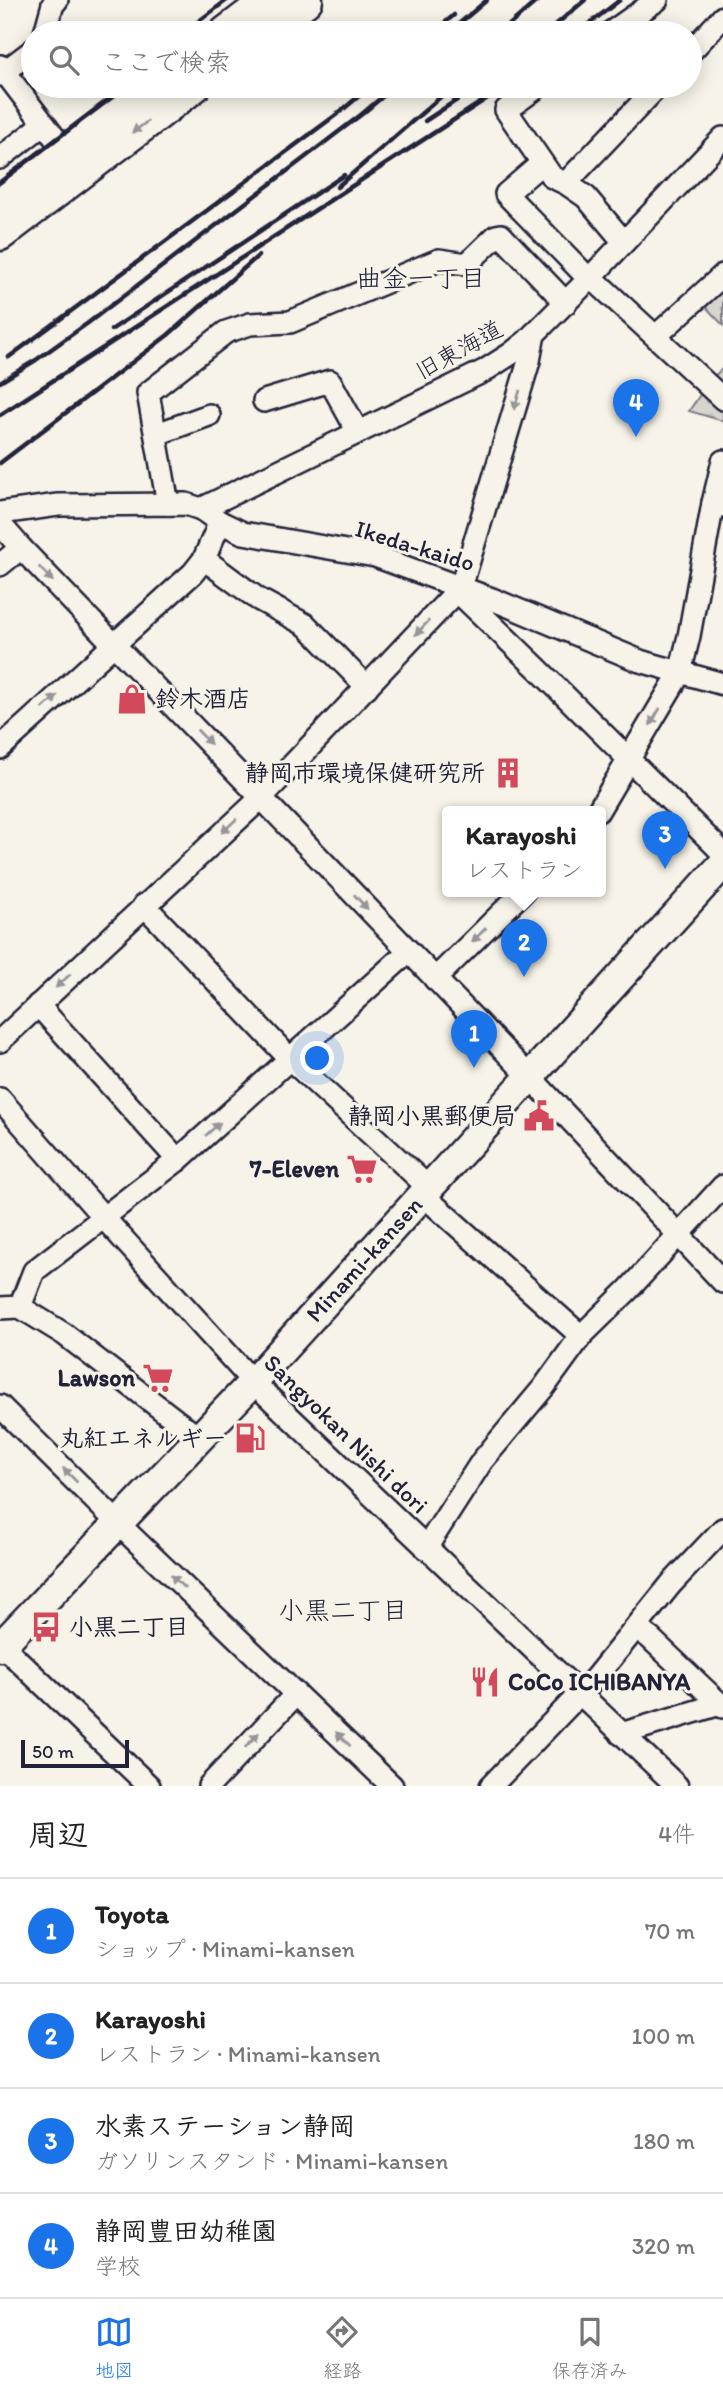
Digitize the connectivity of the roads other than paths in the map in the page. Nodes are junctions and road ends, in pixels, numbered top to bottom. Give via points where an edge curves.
1 (57, 0) edge
2 (270, 0) edge
3 (306, 0) edge
4 (657, 0) edge
5 (723, 17) edge
6 (48, 21) edge
7 (242, 21) edge
8 (279, 21) edge
9 (628, 21) edge
10 (702, 39) edge
11 (21, 58) edge
12 (2, 71) edge
13 (21, 95) edge
14 (23, 98) edge
15 (141, 98) edge
16 (178, 98) edge
17 (522, 98) edge
18 (647, 98) edge
19 (44, 124) junction
20 (723, 138) edge
21 (67, 154) junction
22 (0, 158) edge
23 (542, 163) junction
24 (566, 183) junction
25 (0, 205) edge
26 (0, 234) edge
27 (624, 242) junction
28 (723, 275) edge
29 (590, 278) junction
30 (566, 303) junction
31 (534, 334) junction
32 (656, 336) junction
33 (723, 400) edge
34 (264, 401) dead end
35 (209, 415) dead end
36 (358, 432) junction
37 (157, 434) junction
38 (723, 461) edge
39 (168, 503) junction
40 (718, 505) edge
41 (201, 509) junction
42 (3, 510) edge
43 (220, 522) junction
44 (20, 548) junction
45 (204, 559) junction
46 (0, 565) edge
47 (459, 589) junction
48 (114, 644) junction
49 (680, 673) junction
50 (723, 684) edge
51 (367, 687) junction
52 (0, 748) edge
53 (629, 760) junction
54 (262, 796) junction
55 (601, 806) edge
56 (723, 853) edge
57 (723, 864) edge
58 (518, 897) edge
59 (144, 905) junction
60 (408, 952) junction
61 (435, 979) junction
62 (38, 1005) junction
63 (0, 1041) edge
64 (290, 1059) junction
65 (530, 1077) junction
66 (0, 1099) edge
67 (178, 1160) junction
68 (723, 1186) edge
69 (426, 1192) junction
70 (104, 1218) junction
71 (678, 1235) junction
72 (723, 1282) edge
73 (10, 1308) edge
74 (581, 1336) junction
75 (253, 1382) junction
76 (0, 1406) edge
77 (200, 1440) junction
78 (118, 1524) junction
79 (723, 1529) edge
80 (426, 1548) junction
81 (636, 1628) junction
82 (4, 1637) edge
83 (580, 1693) junction
84 (296, 1694) junction
85 (722, 1705) edge
86 (621, 1734) junction
87 (149, 1786) edge
88 (209, 1786) edge
89 (392, 1786) edge
90 (491, 1786) edge
91 (677, 1786) edge

1 - 6 street
2 - 7 highway
3 - 8 highway
4 - 9 street
5 - 10 street
11 - 12 street
12 - 13 street
14 - 19 street
15 - 21 highway
16 -> 26 highway
17 - 23 street via 506,110
18 - 24 street
19 - 21 street
19 - 22 street
20 - 27 street, 旧東海道
21 - 25 highway
23 - 24 street via 552,177
23 - 29 street via 506,194
24 - 27 street via 586,197
27 - 29 street, 旧東海道
28 - 32 street
29 - 30 street, 旧東海道
29 - 32 street
30 - 31 street, 旧東海道
30 - 37 street via 501,235 496,236 467,264 439,260 290,322 250,324 226,332 148,393
31 - 36 street, 旧東海道 via 499,363
31 -> 47 street
32 - 33 street
34 - 36 street via 330,381
35 - 37 street
36 - 41 street, 旧東海道
37 - 39 street
38 - 40 street
39 - 41 street, Ikeda-kaido
39 - 42 street, Ikeda-kaido
40 - 49 street
41 - 43 street, Ikeda-kaido
42 - 44 street
43 - 45 street
43 - 47 street, Ikeda-kaido via 243,533 374,556
44 - 46 street
44 -> 48 street
45 - 48 street
45 - 51 street via 258,599 306,625
47 - 49 street, Ikeda-kaido via 603,648
47 -> 51 street
47 - 53 street
52 -> 48 street
48 -> 54 street
49 - 50 street, Ikeda-kaido
49 -> 53 street
51 - 54 street
53 - 55 street
53 - 56 street
54 -> 59 street
54 -> 60 street
57 - 65 main road, Minami-kansen
58 -> 61 street
59 -> 62 street
59 - 64 street
60 - 61 street
60 - 64 street
61 - 65 street
62 - 63 street
62 - 67 street
67 -> 64 street
64 - 69 street
65 - 69 main road, Minami-kansen
65 - 71 street
66 - 70 street, Sangyokan Nishi dori
67 - 70 street
68 - 71 street
69 - 74 street
69 - 75 main road, Minami-kansen
70 - 73 street via 34,1271
70 - 75 street, Sangyokan Nishi dori
71 - 72 street
71 - 74 street
73 - 77 street via 64,1334
74 - 80 street via 482,1461
75 - 77 main road, Minami-kansen
75 - 80 street, Sangyokan Nishi dori
78 -> 76 street
77 - 78 main road, Minami-kansen
78 - 82 main road, Minami-kansen
84 -> 78 street
79 - 81 street
80 - 83 street, Sangyokan Nishi dori
81 - 83 street
81 - 85 street
82 - 87 street
83 - 86 street, Sangyokan Nishi dori
83 - 90 street
88 -> 84 street
89 -> 84 street
85 - 86 street
86 - 91 street, Sangyokan Nishi dori

